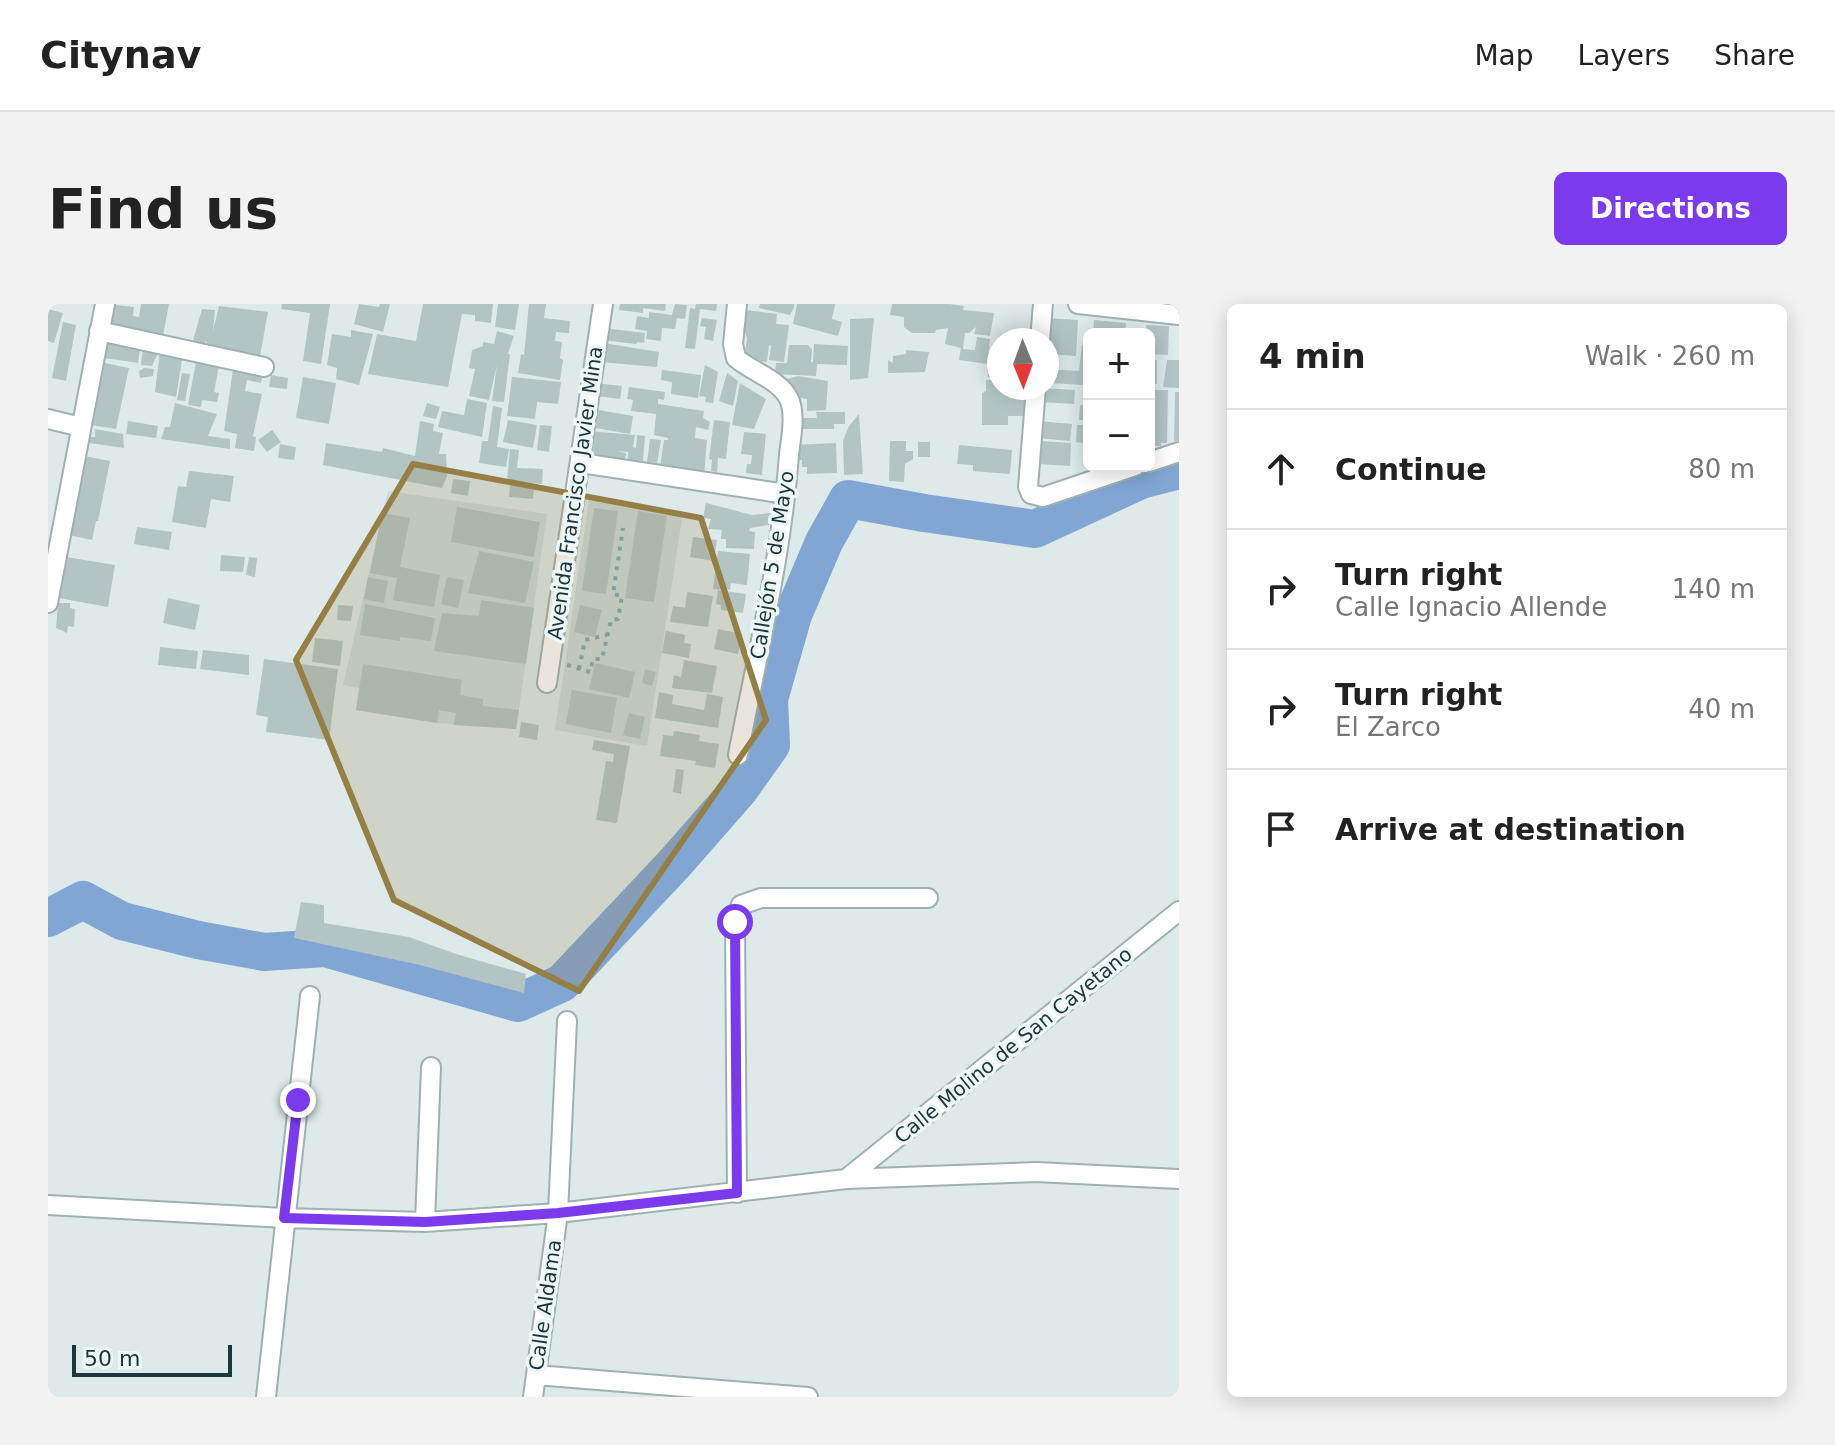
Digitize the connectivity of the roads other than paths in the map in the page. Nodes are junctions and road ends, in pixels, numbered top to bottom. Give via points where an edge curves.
1 (105, 304) edge
2 (603, 304) edge
3 (737, 304) edge
4 (1043, 304) edge
5 (1078, 304) edge
6 (1179, 315) edge
7 (1041, 328) edge
8 (99, 331) junction
9 (264, 367) dead end
10 (1035, 400) edge
11 (48, 419) edge
12 (81, 427) junction
13 (1179, 452) edge
14 (1155, 460) edge
15 (581, 463) junction
16 (1117, 472) edge
17 (786, 494) junction
18 (48, 603) edge
19 (547, 683) dead end
20 (738, 755) dead end
21 (928, 898) dead end
22 (1179, 911) edge
23 (310, 996) dead end
24 (567, 1021) dead end
25 (431, 1067) dead end
26 (846, 1179) junction
27 (1179, 1179) edge
28 (737, 1193) junction
29 (48, 1205) edge
30 (558, 1213) junction
31 (284, 1218) junction
32 (425, 1222) junction
33 (536, 1375) junction
34 (671, 1392) edge
35 (266, 1397) edge
36 (533, 1397) edge
37 (808, 1397) edge

1 - 8 street
2 - 15 street, Avenida Francisco Javier Mina
3 - 17 street, Callejón 5 de Mayo via 736,358 774,382 790,400
4 - 7 street
5 - 6 street
8 - 9 street
8 - 12 street
10 - 16 street via 1031,494 1043,497
11 - 12 street
12 - 18 street
13 - 14 street
15 - 17 street
15 - 19 street, Avenida Francisco Javier Mina
17 - 20 street, Callejón 5 de Mayo
21 - 28 street via 761,898 741,905 735,922
22 - 26 street, Calle Molino de San Cayetano
23 - 31 street
24 - 30 street, Calle Aldama
25 - 32 street
26 - 27 street via 1036,1172
26 - 28 street
28 - 30 street
29 - 31 street
30 - 32 street
30 - 33 street, Calle Aldama
31 - 32 street
31 - 35 street
33 - 34 street
33 - 36 street, Calle Aldama
34 - 37 street

